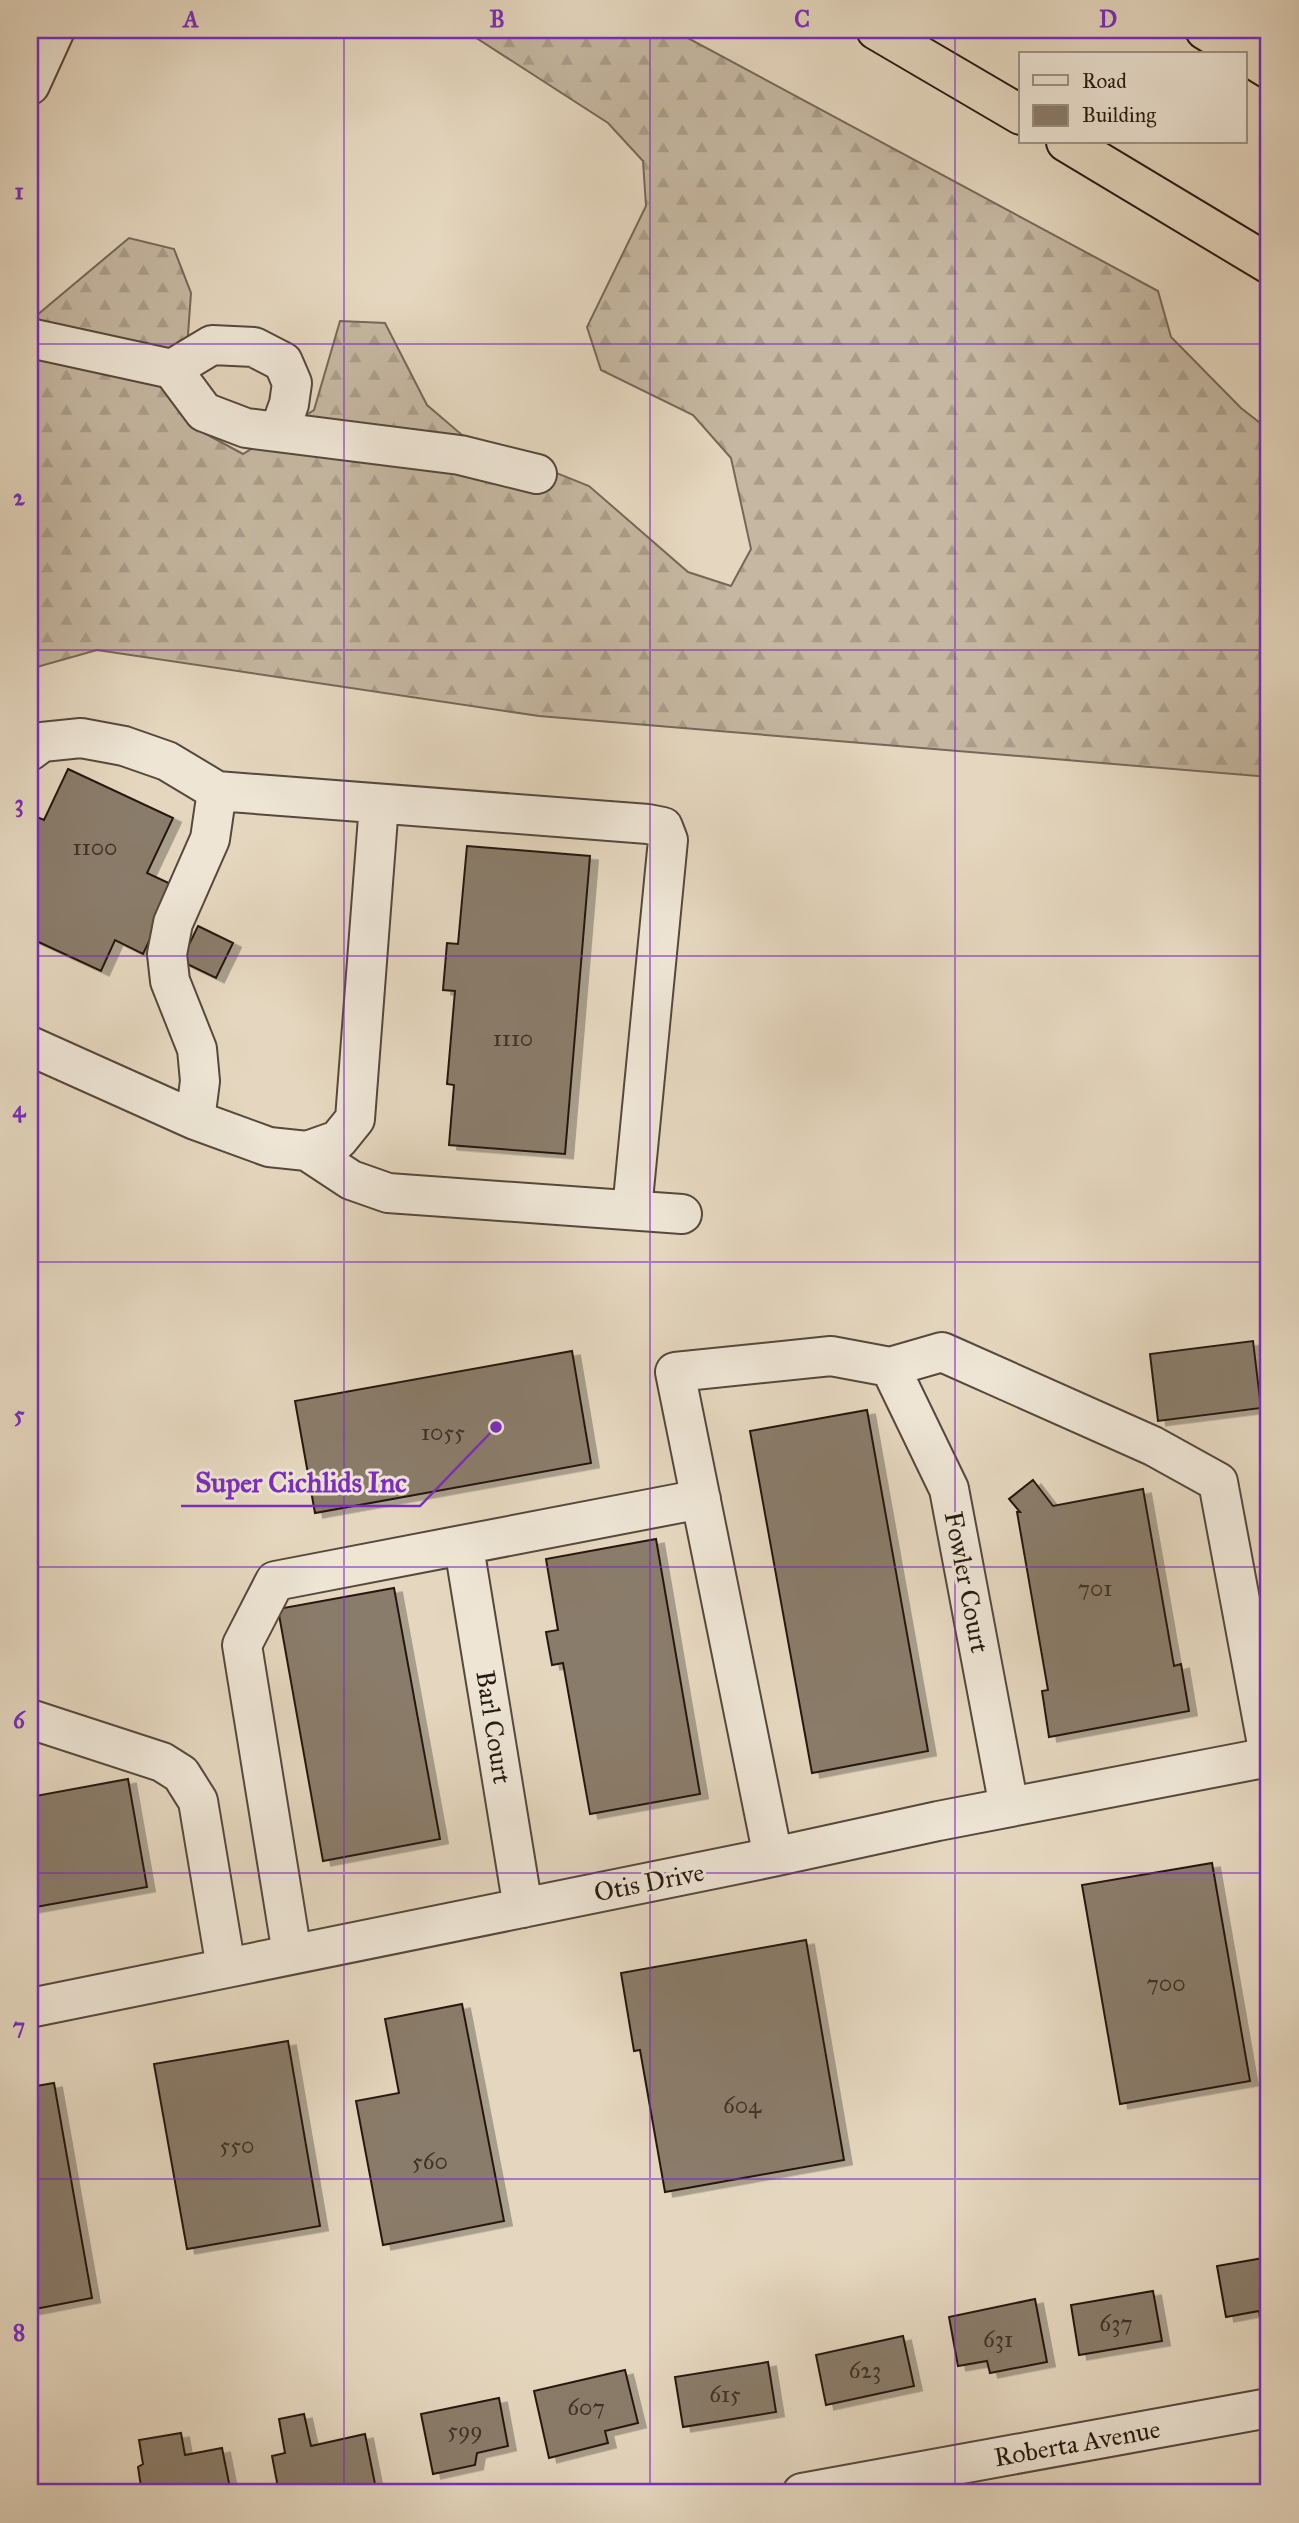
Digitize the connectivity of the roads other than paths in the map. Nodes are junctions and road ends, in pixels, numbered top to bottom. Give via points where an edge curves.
1 (55, 30) edge
2 (876, 30) edge
3 (1205, 30) edge
4 (1262, 30) edge
5 (1269, 33) edge
6 (1241, 52) edge
7 (1246, 55) edge
8 (1269, 69) edge
9 (30, 85) edge
10 (1019, 114) edge
11 (1069, 144) edge
12 (1269, 264) edge
13 (30, 338) edge
14 (172, 369) junction
15 (279, 432) junction
16 (537, 474) dead end
17 (30, 751) edge
18 (217, 791) junction
19 (379, 804) junction
20 (30, 1046) edge
21 (195, 1120) junction
22 (307, 1151) junction
23 (632, 1210) junction
24 (682, 1214) dead end
25 (890, 1367) junction
26 (701, 1499) junction
27 (464, 1547) junction
28 (30, 1718) edge
29 (1269, 1756) edge
30 (1009, 1807) junction
31 (773, 1857) junction
32 (523, 1908) junction
33 (292, 1954) junction
34 (226, 1968) junction
35 (30, 2008) edge
36 (1269, 2408) edge
37 (802, 2493) edge

1 - 9 street
2 - 10 highway
3 - 6 highway
4 - 5 highway
7 - 8 highway
11 - 12 highway
13 - 14 street
14 - 15 street via 204,412 246,428
14 - 15 street via 212,345 254,347 283,362 292,383
15 - 16 street via 460,455
17 - 18 street via 42,742 81,738 124,746 167,761
18 - 19 street
18 - 21 street via 210,839 173,923 167,954 170,981 197,1049 200,1081
19 - 22 street via 355,1119 338,1140
19 - 23 street via 663,827 668,840
20 - 21 street
21 - 22 street via 269,1147
22 - 23 street via 351,1180 388,1193
23 - 24 street
25 - 26 street via 831,1356 675,1372
25 - 29 street via 943,1352 1153,1446 1217,1482
25 - 30 street, Fowler Court via 949,1489
26 - 27 street
26 - 31 street
27 - 32 street, Barl Court
27 - 33 street via 275,1581 242,1645
28 - 34 street via 162,1762 181,1774 198,1801
29 - 30 street, Otis Drive
30 - 31 street, Otis Drive
31 - 32 street, Otis Drive
32 - 33 street, Otis Drive
33 - 34 street, Otis Drive
34 - 35 street, Otis Drive
36 - 37 street, Roberta Avenue

